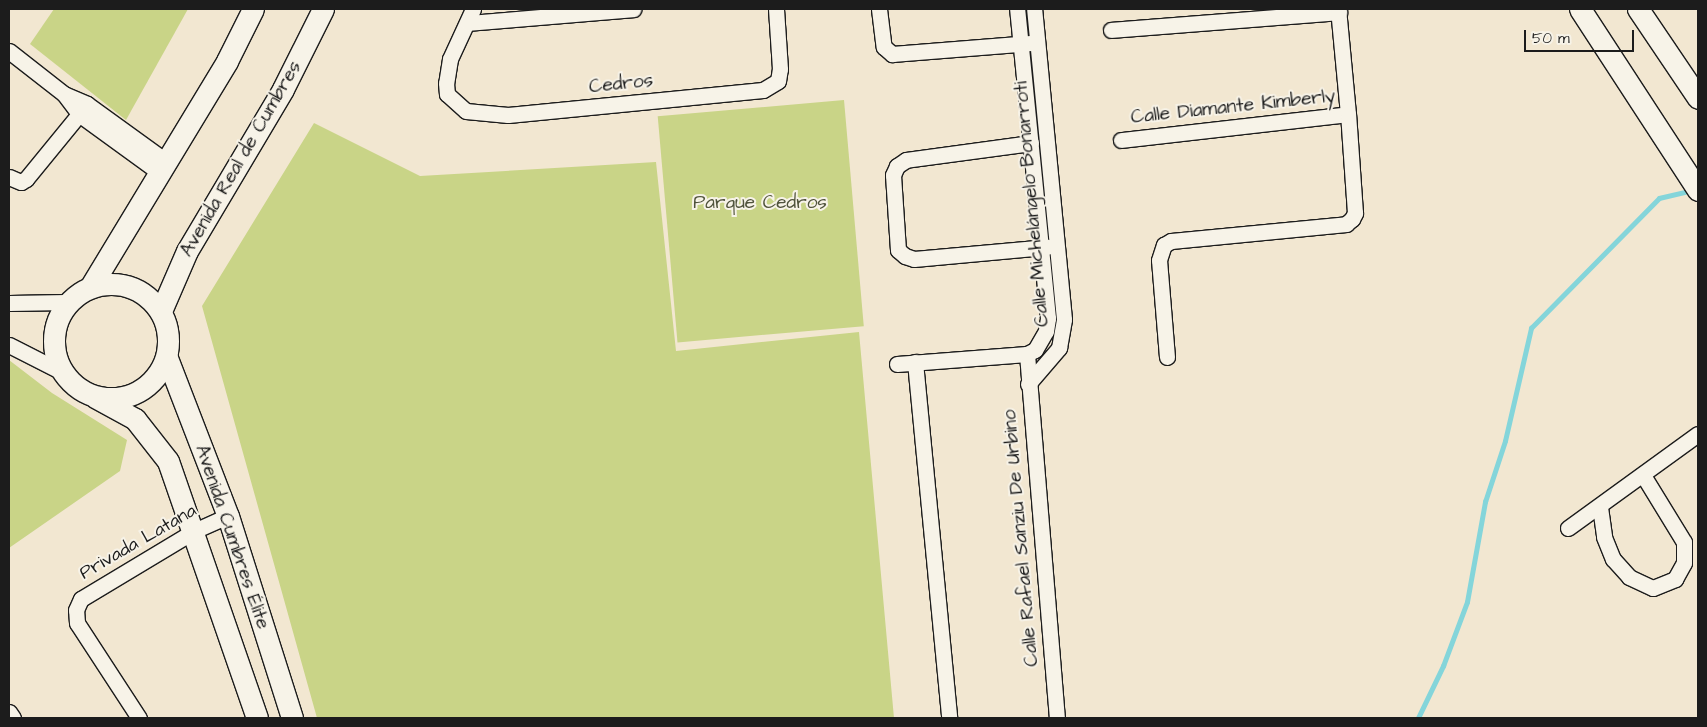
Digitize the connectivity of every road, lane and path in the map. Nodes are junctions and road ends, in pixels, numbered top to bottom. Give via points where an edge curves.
1 (253, 9) edge
2 (323, 9) edge
3 (633, 9) edge
4 (776, 9) edge
5 (879, 9) edge
6 (1017, 9) edge
7 (1034, 9) edge
8 (1580, 9) edge
9 (1638, 9) edge
10 (1339, 10) edge
11 (470, 16) edge
12 (1111, 30) dead end
13 (1037, 43) junction
14 (1021, 44) junction
15 (9, 51) edge
16 (1698, 98) edge
17 (83, 110) junction
18 (1348, 114) junction
19 (1121, 140) dead end
20 (1031, 143) junction
21 (163, 167) junction
22 (9, 177) edge
23 (1698, 190) edge
24 (1056, 246) junction
25 (1040, 247) junction
26 (91, 286) junction
27 (67, 302) junction
28 (9, 303) edge
29 (161, 311) junction
30 (9, 345) edge
31 (1027, 354) junction
32 (1167, 357) dead end
33 (167, 358) junction
34 (915, 362) junction
35 (897, 364) dead end
36 (62, 372) junction
37 (1028, 384) junction
38 (95, 396) junction
39 (1698, 434) edge
40 (1643, 475) junction
41 (1600, 507) junction
42 (228, 516) junction
43 (1568, 528) dead end
44 (194, 531) junction
45 (9, 712) edge
46 (13, 718) edge
47 (139, 718) edge
48 (257, 718) edge
49 (292, 718) edge
50 (949, 718) edge
51 (1057, 718) edge

1 - 21 street via 227,61
2 - 29 street, Avenida Real de Cumbres via 283,89 187,251
3 - 11 street
4 - 11 street, Cedros via 781,60 778,81 763,90 508,115 466,111 448,94 446,83 450,59
5 - 14 street via 884,47 892,54
6 - 14 street, Calle Michelángelo Bonarroti
7 - 13 street, Calle Michelángelo Bonarroti
8 - 23 street
9 - 16 street
10 - 12 street
10 - 18 street
13 - 14 street
13 - 24 street, Calle Michelángelo Bonarroti
14 - 20 street, Calle Michelángelo Bonarroti
15 - 17 street
17 - 21 street
17 - 22 street via 26,179 21,182
18 - 19 street, Calle Diamante Kimberly
18 - 32 street via 1355,213 1346,224 1171,241 1164,245 1159,260
20 - 25 street, Calle Michelángelo Bonarroti
20 - 25 street via 906,160 897,166 893,174 898,250 914,258
21 - 26 street
24 - 25 street
24 - 37 street, Calle Michelángelo Bonarroti via 1064,333 1052,359
25 - 31 street, Calle Michelángelo Bonarroti via 1048,318 1042,342
26 - 27 street
26 - 29 street via 111,283 130,286 148,296
27 - 28 street via 37,300
27 - 36 street via 53,336 55,355
29 - 33 street via 169,334
30 - 36 street
31 - 34 street
31 - 37 street, Calle Rafael Sanziu De Urbino
33 - 38 street via 156,378 139,392 117,399
33 - 42 street, Avenida Cumbres Élite
34 - 35 street
34 - 50 street
36 - 38 street via 76,387
37 - 51 street, Calle Rafael Sanziu De Urbino
38 - 44 street, Avenida Cumbres Élite via 135,419 154,440 178,484
39 - 40 street
40 - 41 street
40 - 41 street via 1684,542 1684,563 1675,579 1653,588 1629,577 1613,559 1604,537
41 - 43 street
42 - 44 street, Privada Latana
42 - 49 street, Avenida Cumbres Élite
44 - 47 street, Privada Latana via 81,599 76,610 77,623
44 - 48 street, Avenida Cumbres Élite
45 - 46 street

